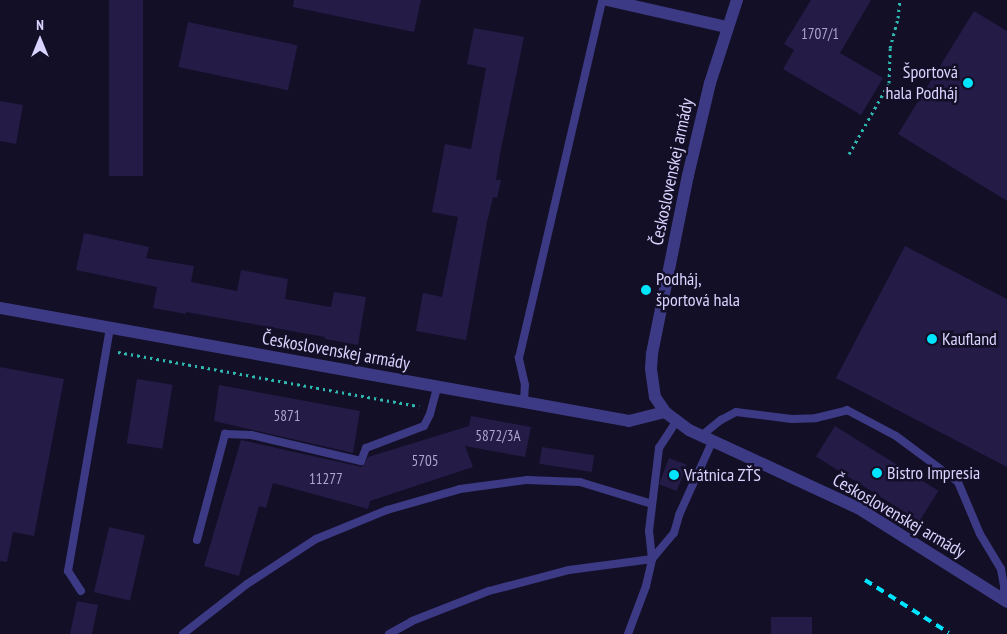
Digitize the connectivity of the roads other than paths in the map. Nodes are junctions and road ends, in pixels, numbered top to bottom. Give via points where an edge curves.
1 (602, 0) edge
2 (607, 0) edge
3 (737, 0) edge
4 (727, 27) junction
5 (0, 308) edge
6 (110, 328) junction
7 (437, 387) junction
8 (524, 402) junction
9 (665, 412) junction
10 (676, 422) junction
11 (706, 439) junction
12 (652, 504) junction
13 (197, 540) dead end
14 (652, 559) junction
15 (81, 592) dead end
16 (1005, 601) edge
17 (183, 634) edge
18 (389, 634) edge
19 (628, 634) edge

1 - 8 lane via 519,358 525,385
2 - 4 street
3 - 4 street, Československej armády
4 - 9 street, Československej armády via 688,175 653,347 652,384 655,397
5 - 6 street, Československej armády
6 - 7 street, Československej armády
6 - 15 lane via 68,571
7 - 8 street, Československej armády
7 - 13 lane via 424,426 366,448 361,461 251,435 225,434
8 - 9 street, Československej armády via 629,421
9 - 10 street, Československej armády
10 - 11 street, Československej armády
10 - 12 lane via 658,448
11 - 14 lane via 674,533
11 - 16 street, Československej armády via 858,508
11 - 16 lane via 721,420 736,412 792,419 816,418 847,410 896,436 958,482 980,534 1001,569
12 - 14 lane via 648,530
12 - 17 lane via 580,482 527,480 460,489 387,510 316,539 247,584
14 - 18 lane via 569,570 489,591
14 - 19 lane via 646,586

